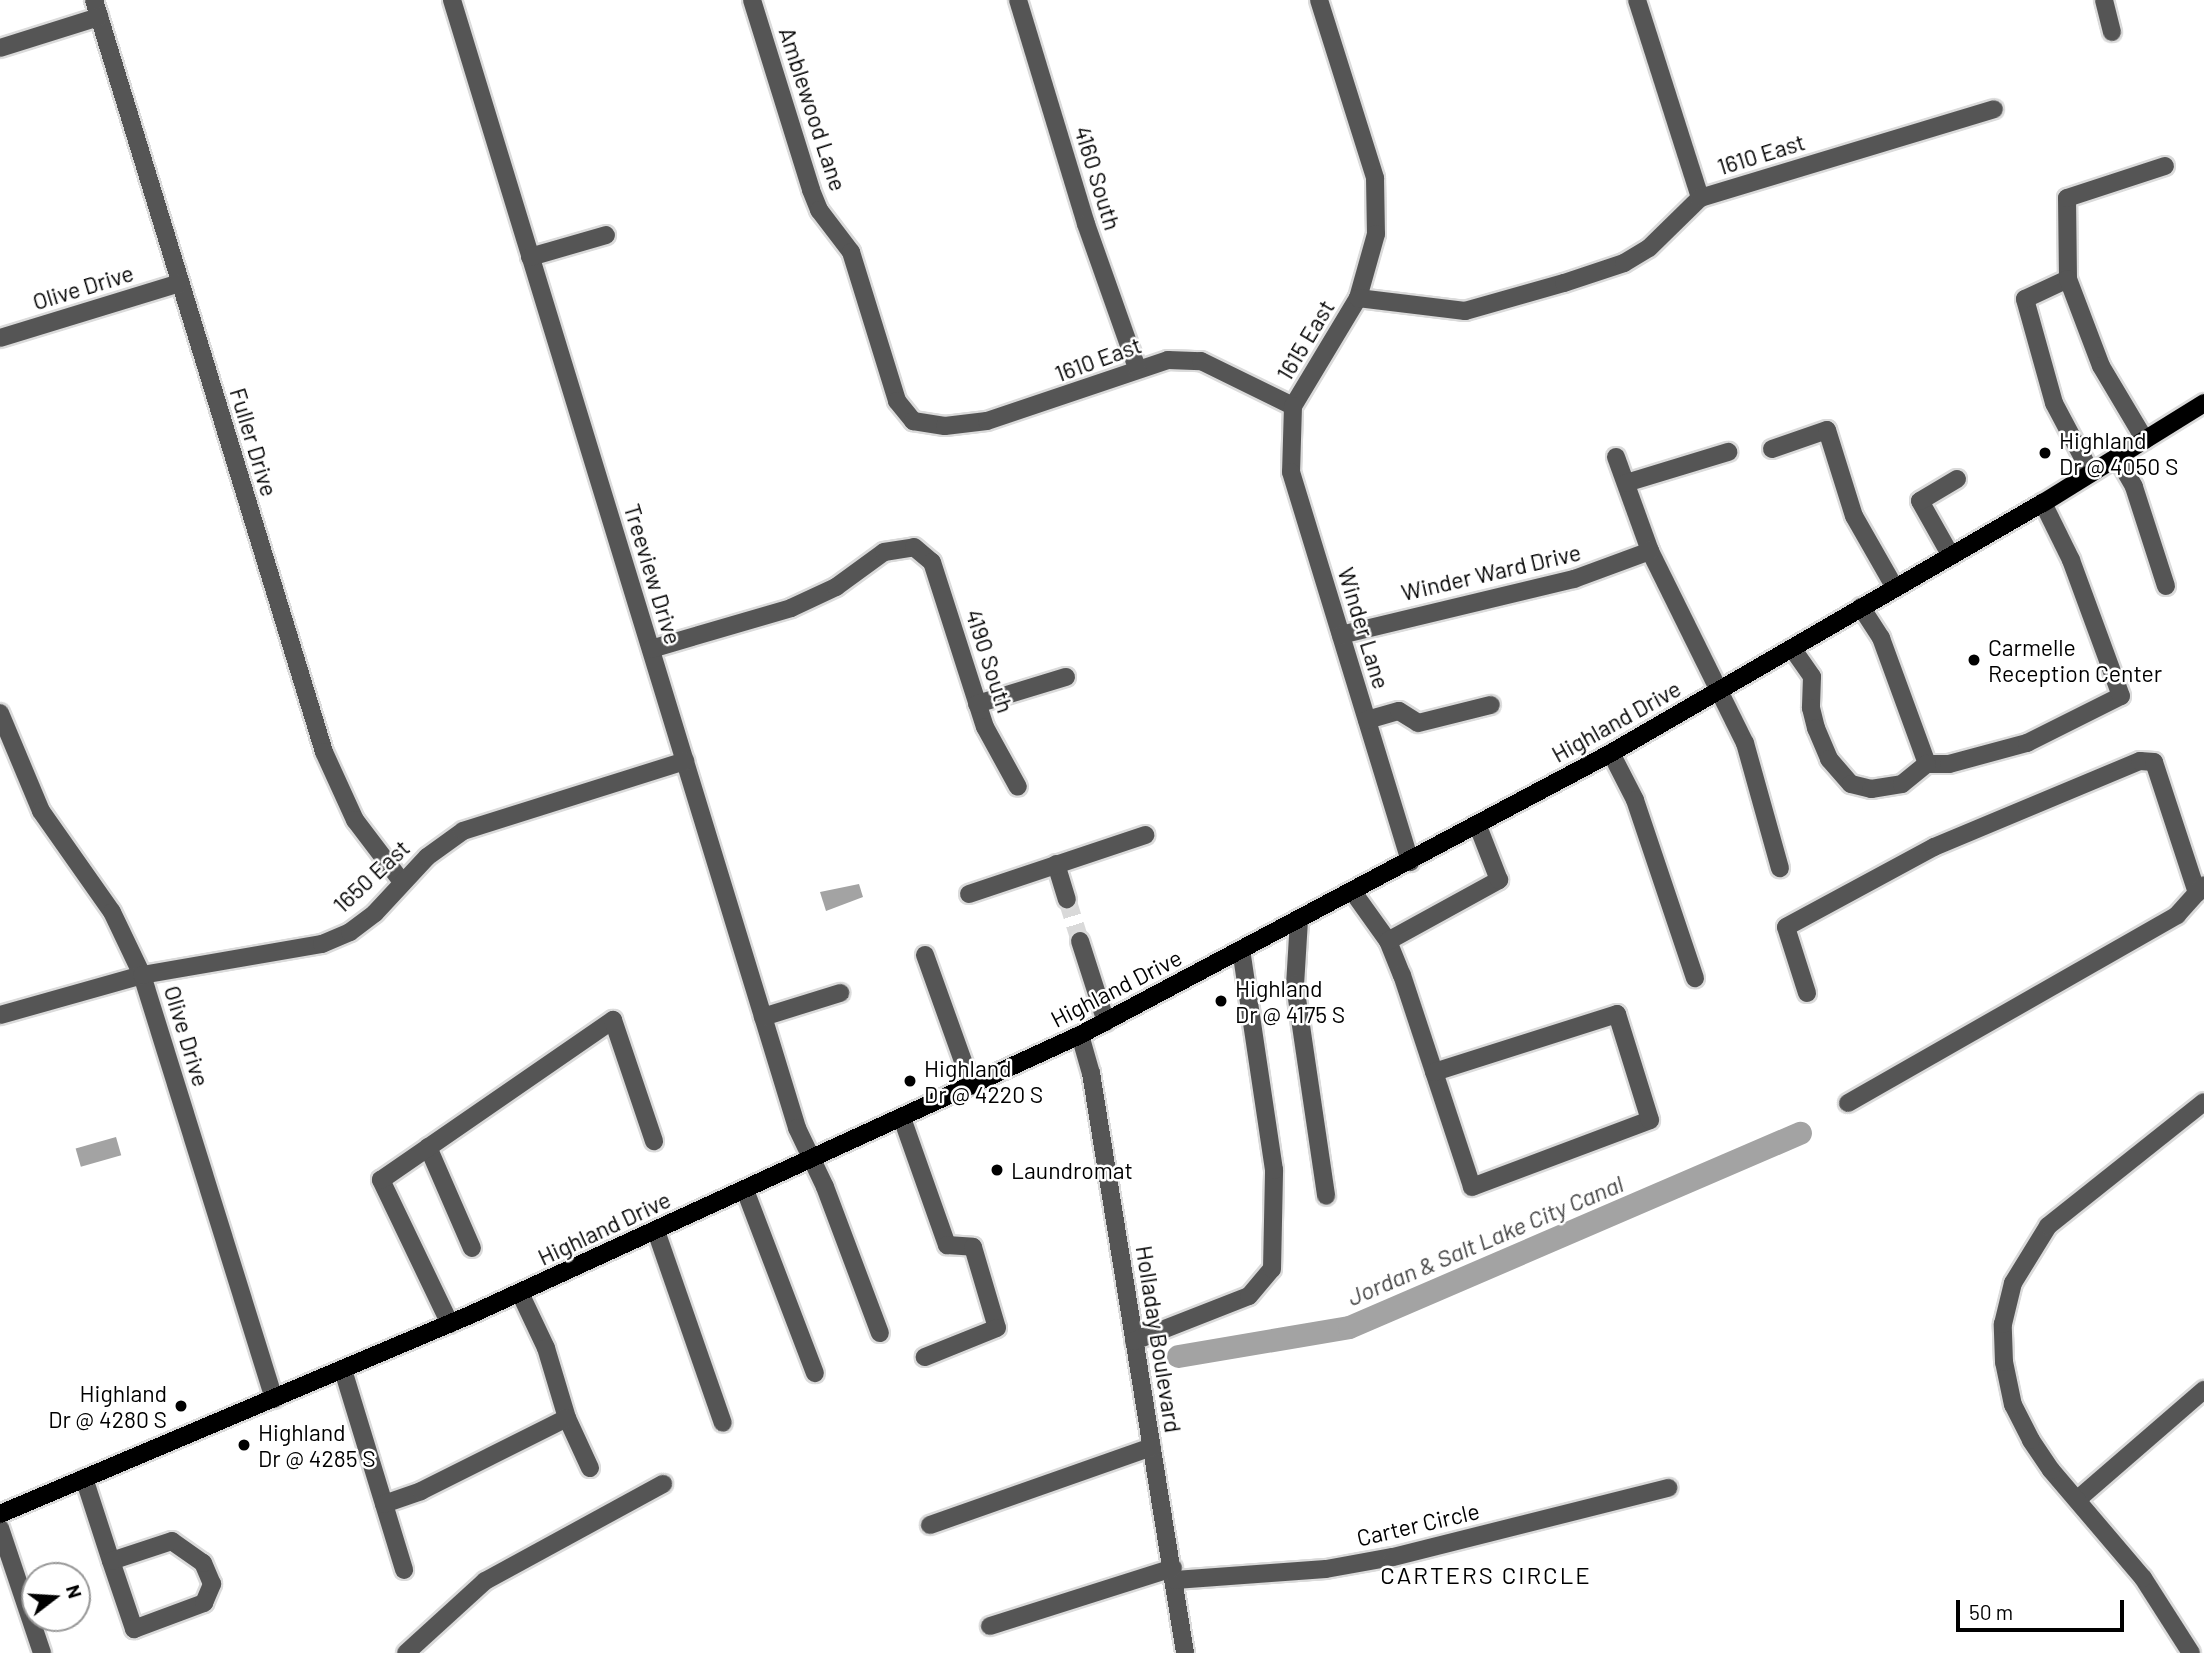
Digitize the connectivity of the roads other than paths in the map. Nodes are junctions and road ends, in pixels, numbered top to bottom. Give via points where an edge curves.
1 (452, 0) edge
2 (752, 0) edge
3 (1018, 0) edge
4 (1320, 0) edge
5 (1637, 0) edge
6 (2104, 0) edge
7 (96, 9) edge
8 (2112, 32) dead end
9 (0, 48) edge
10 (1994, 109) dead end
11 (2165, 166) dead end
12 (1700, 198) junction
13 (606, 235) dead end
14 (530, 257) junction
15 (2068, 279) junction
16 (1564, 282) joint
17 (180, 283) junction
18 (1358, 298) junction
19 (0, 338) edge
20 (1137, 369) junction
21 (2204, 403) edge
22 (1293, 406) junction
23 (913, 421) joint
24 (2145, 440) junction
25 (1772, 449) dead end
26 (1728, 453) dead end
27 (1616, 457) dead end
28 (2117, 457) junction
29 (2091, 473) junction
30 (1957, 479) dead end
31 (1626, 483) junction
32 (2043, 503) junction
33 (1650, 551) junction
34 (1951, 556) junction
35 (2166, 586) dead end
36 (1895, 588) junction
37 (1861, 607) junction
38 (1341, 635) junction
39 (1793, 648) junction
40 (651, 649) junction
41 (1066, 677) dead end
42 (1718, 691) junction
43 (977, 705) junction
44 (1491, 705) dead end
45 (0, 713) edge
46 (1367, 720) junction
47 (1611, 753) junction
48 (685, 761) junction
49 (1927, 764) junction
50 (1018, 787) dead end
51 (1478, 826) junction
52 (1145, 835) dead end
53 (1410, 862) junction
54 (1056, 864) junction
55 (1780, 868) dead end
56 (402, 882) junction
57 (2200, 889) edge
58 (1353, 892) junction
59 (969, 894) dead end
60 (1067, 899) tunnel mouth
61 (1299, 920) junction
62 (1080, 941) tunnel mouth
63 (1388, 941) junction
64 (1241, 950) junction
65 (925, 955) dead end
66 (142, 975) junction
67 (1695, 978) dead end
68 (840, 993) dead end
69 (1807, 993) dead end
70 (0, 1015) edge
71 (763, 1017) junction
72 (1106, 1021) junction
73 (1080, 1035) junction
74 (1434, 1072) junction
75 (972, 1086) junction
76 (2204, 1102) edge
77 (1848, 1103) dead end
78 (902, 1118) junction
79 (654, 1141) dead end
80 (428, 1147) junction
81 (813, 1159) junction
82 (745, 1190) junction
83 (1326, 1196) dead end
84 (656, 1231) junction
85 (472, 1248) dead end
86 (520, 1293) junction
87 (450, 1324) junction
88 (880, 1333) dead end
89 (1134, 1341) junction
90 (925, 1357) dead end
91 (343, 1370) junction
92 (815, 1373) dead end
93 (2204, 1390) edge
94 (274, 1399) junction
95 (567, 1418) junction
96 (723, 1423) dead end
97 (1152, 1447) junction
98 (590, 1468) dead end
99 (84, 1478) junction
100 (663, 1484) dead end
101 (1668, 1488) dead end
102 (2078, 1499) junction
103 (384, 1504) junction
104 (0, 1514) edge
105 (930, 1525) dead end
106 (0, 1528) edge
107 (111, 1561) junction
108 (404, 1570) dead end
109 (1174, 1574) junction
110 (989, 1626) dead end
111 (42, 1653) edge
112 (406, 1653) edge
113 (1185, 1653) edge
114 (2191, 1653) edge

1 - 14 street, Treeview Drive
2 - 23 street, Amblewood Lane via 811,190 819,210 850,252 897,401
3 - 20 street, 4160 South via 1086,224
4 - 18 street via 1375,178 1376,234
5 - 12 street
6 - 8 street
7 - 9 street
7 - 17 street, Fuller Drive
10 - 12 street, 1610 East
11 - 15 street via 2067,198
12 - 16 street, 1610 East via 1649,248 1624,262
13 - 14 street
14 - 40 street, Treeview Drive
15 - 24 street via 2101,366
15 - 29 street via 2025,299 2054,403
16 - 18 street, 1615 East via 1465,311
17 - 19 street, Olive Drive
17 - 56 street, Fuller Drive via 324,752 355,820
18 - 22 street, 1615 East
20 - 22 street, 1610 East via 1168,360 1201,361
20 - 23 street, 1610 East via 987,421 946,426
21 - 24 main road, Highland Drive
22 - 38 street, Winder Lane via 1290,472
24 - 28 main road, Highland Drive
25 - 36 street via 1827,430 1854,516
26 - 31 street
27 - 31 street
28 - 29 main road, Highland Drive
28 - 35 street via 2134,487
29 - 32 main road, Highland Drive
30 - 34 street via 1920,501
31 - 33 street
32 - 34 main road, Highland Drive
32 - 49 street via 2071,560 2121,696 2027,743 1949,764
33 - 38 street, Winder Ward Drive via 1574,579
33 - 42 street
34 - 36 main road, Highland Drive
36 - 37 main road, Highland Drive
37 - 39 main road, Highland Drive
37 - 49 street via 1881,638
38 - 46 street, Winder Lane
39 - 42 main road, Highland Drive
39 - 49 street via 1812,677 1811,708 1829,759 1851,784 1871,789 1902,784
40 - 43 street, 4190 South via 818,597 895,547 920,550 936,571
40 - 48 street, Treeview Drive
41 - 43 street
42 - 47 main road, Highland Drive
42 - 55 street via 1745,743
43 - 50 street, 4190 South via 995,751
44 - 46 street via 1418,723 1399,711
45 - 66 street, Olive Drive via 41,811 112,912
46 - 53 street, Winder Lane
47 - 51 main road, Highland Drive
47 - 67 street via 1635,800
48 - 56 street, 1650 East via 492,819 446,842
48 - 71 street, Treeview Drive
51 - 53 main road, Highland Drive
51 - 63 street via 1499,880
52 - 54 street
53 - 58 main road, Highland Drive
54 - 59 street
54 - 60 street
56 - 66 street, 1650 East via 375,913 350,932 322,944
57 - 69 street via 2154,762 2140,761 1934,847 1786,927
57 - 77 street via 2177,915
58 - 61 main road, Highland Drive
58 - 63 street
61 - 64 main road, Highland Drive
61 - 83 street via 1295,985
62 - 72 street
63 - 74 street
64 - 72 main road, Highland Drive
64 - 89 street via 1274,1170 1272,1269 1248,1296
65 - 75 street
66 - 70 street, 1650 East
66 - 94 street, Olive Drive
68 - 71 street
71 - 81 street, Treeview Drive via 797,1128
72 - 73 main road, Highland Drive
73 - 75 main road, Highland Drive
73 - 89 street, Holladay Boulevard via 1091,1073
74 - 74 street via 1472,1188 1650,1120 1617,1014
75 - 78 main road, Highland Drive
76 - 102 street via 2048,1226 2013,1283 2003,1324 2004,1362 2013,1405 2051,1470
78 - 81 main road, Highland Drive
78 - 90 street via 947,1245 973,1247 997,1328
79 - 80 street via 613,1020
80 - 85 street
80 - 87 street via 381,1180
81 - 82 main road, Highland Drive
81 - 88 street, Treeview Drive
82 - 84 main road, Highland Drive
82 - 92 street
84 - 86 main road, Highland Drive
84 - 96 street
86 - 87 main road, Highland Drive
86 - 95 street via 546,1348
87 - 91 main road, Highland Drive
89 - 97 street, Holladay Boulevard
91 - 94 main road, Highland Drive
91 - 103 street
93 - 102 street
94 - 99 main road, Highland Drive
95 - 98 street
95 - 103 street via 421,1491
97 - 105 street
97 - 109 street, Holladay Boulevard
99 - 104 main road, Highland Drive
99 - 107 street
100 - 112 street via 485,1581
101 - 109 street, Carter Circle via 1393,1557 1326,1569
102 - 114 street via 2143,1578
103 - 108 street
106 - 111 street
107 - 107 street via 135,1629 204,1603 212,1584 203,1563 172,1541
109 - 110 street, Carter Circle
109 - 113 street, Holladay Boulevard

